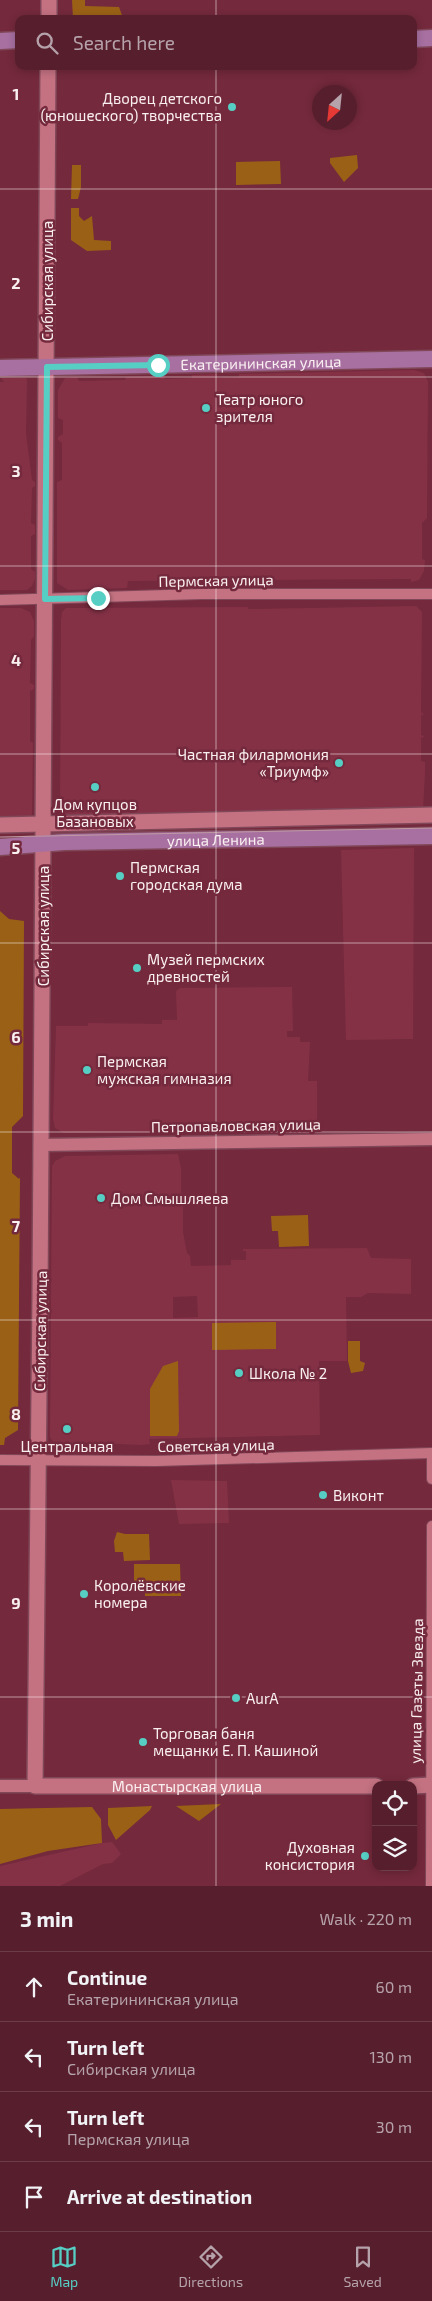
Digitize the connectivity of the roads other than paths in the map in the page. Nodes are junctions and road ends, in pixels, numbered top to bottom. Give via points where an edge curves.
1 (49, 0) edge
2 (48, 15) edge
3 (417, 38) edge
4 (432, 38) edge
5 (15, 40) edge
6 (0, 41) edge
7 (48, 70) edge
8 (432, 359) edge
9 (47, 367) junction
10 (0, 368) edge
11 (432, 594) edge
12 (45, 599) junction
13 (0, 600) edge
14 (432, 815) edge
15 (44, 824) junction
16 (0, 825) edge
17 (432, 836) edge
18 (43, 843) junction
19 (0, 848) edge
20 (432, 1139) edge
21 (41, 1144) junction
22 (432, 1455) edge
23 (0, 1460) edge
24 (38, 1460) junction
25 (432, 1479) edge
26 (432, 1526) edge
27 (432, 1669) edge
28 (431, 1785) edge
29 (0, 1786) edge
30 (34, 1786) junction
31 (372, 1786) edge
32 (417, 1786) edge
33 (431, 1886) edge

1 - 2 main road
3 - 4 main road
5 - 6 main road
7 - 9 main road, Сибирская улица
8 - 9 main road, Екатерининская улица
9 - 10 main road, Екатерининская улица
9 - 12 main road, Сибирская улица
11 - 12 street, Пермская улица via 201,594
12 - 13 street, Пермская улица
12 - 15 main road, Сибирская улица
14 - 15 main road, улица Ленина
15 - 16 main road, улица Ленина
15 - 18 main road, Сибирская улица
17 - 18 main road, улица Ленина
18 - 19 main road, улица Ленина
18 - 21 main road, Сибирская улица
20 - 21 street, Петропавловская улица
21 - 24 main road, Сибирская улица
22 - 24 street, Советская улица
22 - 25 street
23 - 24 street, Советская улица
24 - 30 main road, Сибирская улица
26 - 27 street, улица Газеты Звезда
27 - 28 street, улица Газеты Звезда
28 - 32 main road
28 - 33 street, улица Газеты Звезда
29 - 30 street, Монастырская улица
30 - 31 main road, Монастырская улица

